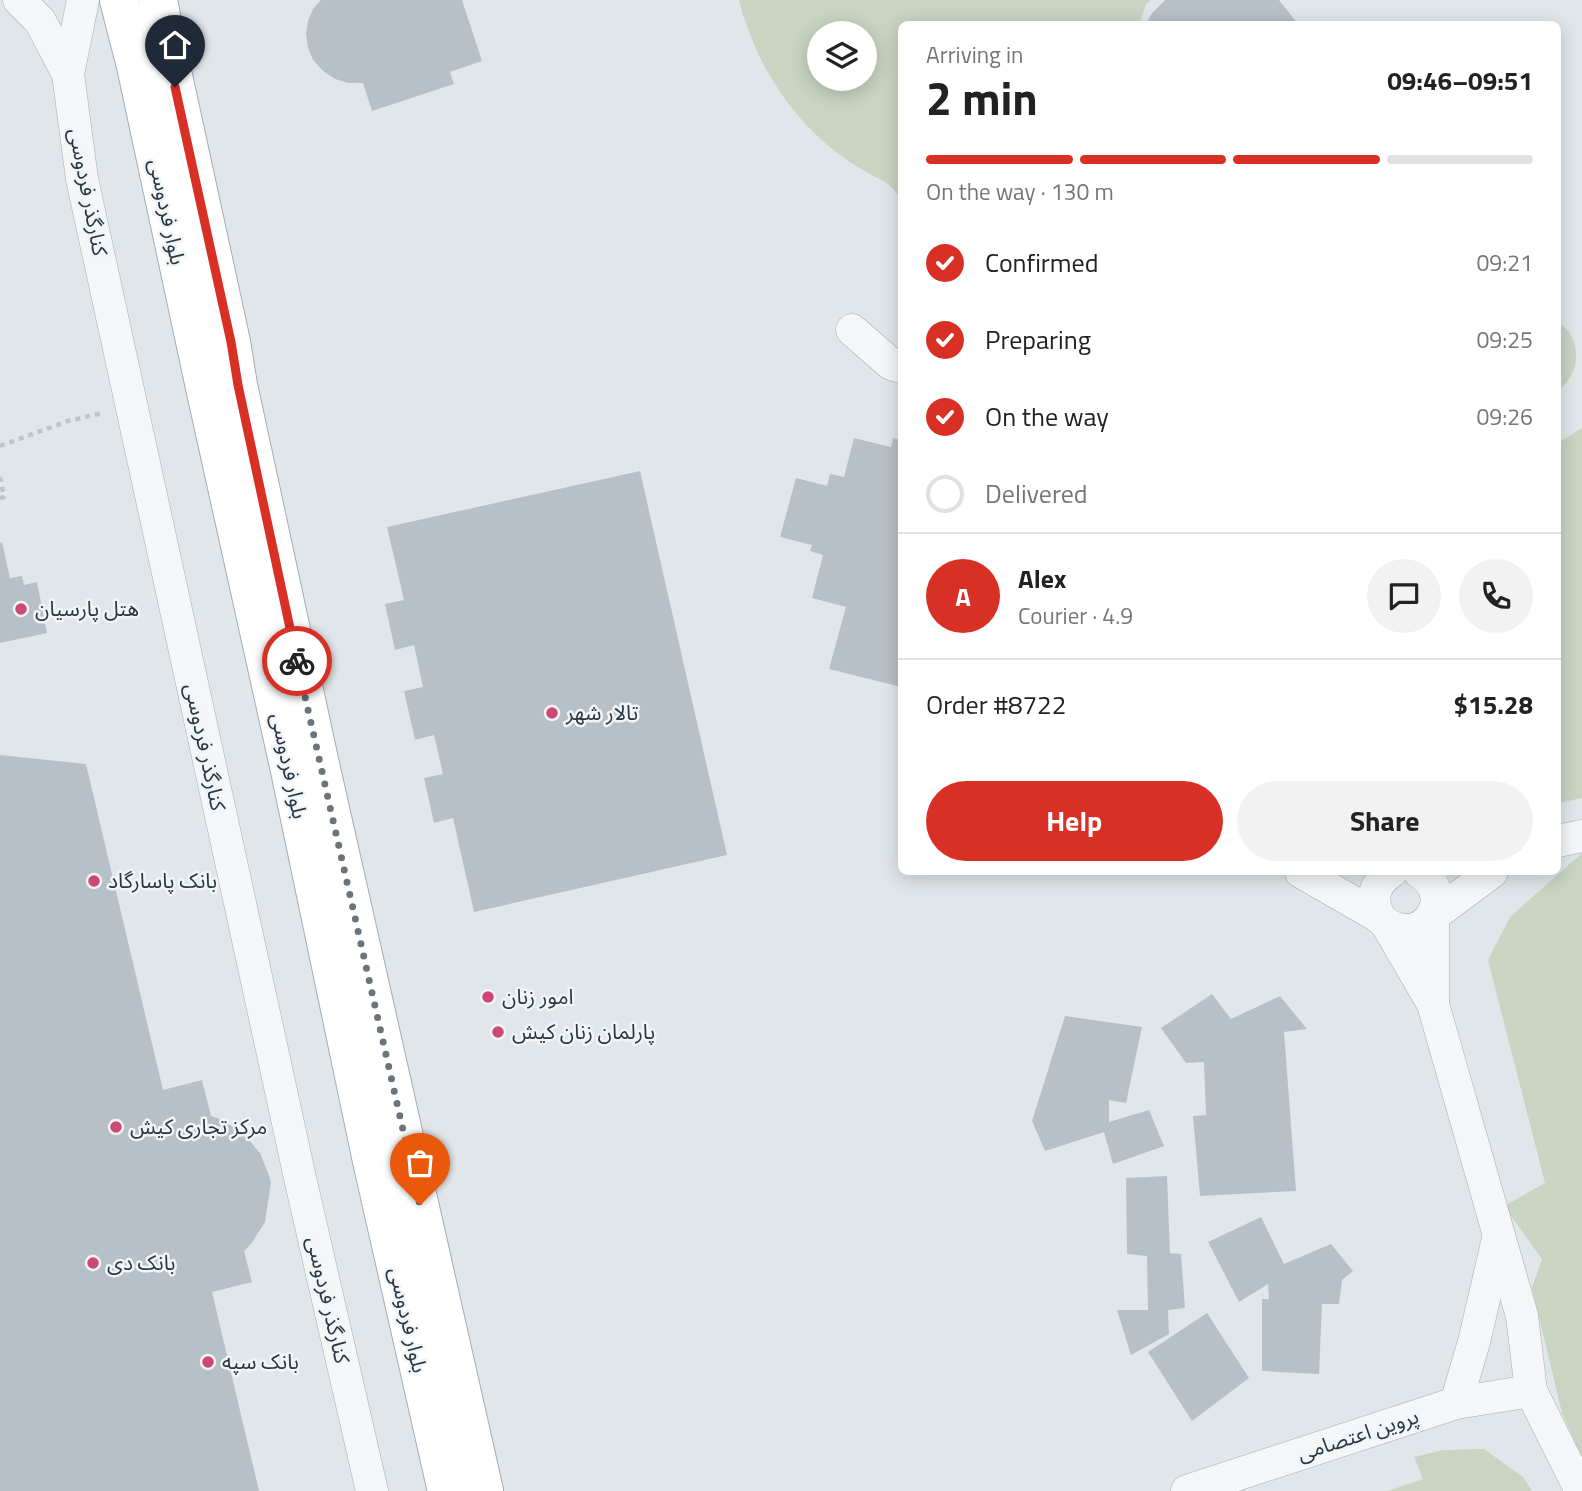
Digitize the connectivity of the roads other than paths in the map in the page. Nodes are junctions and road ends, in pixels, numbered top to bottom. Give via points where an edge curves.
1 (19, 0) edge
2 (83, 0) edge
3 (119, 0) edge
4 (159, 0) edge
5 (68, 74) junction
6 (852, 330) dead end
7 (898, 366) edge
8 (1582, 836) edge
9 (1561, 840) edge
10 (1306, 875) edge
11 (1386, 875) edge
12 (1423, 875) edge
13 (1488, 875) edge
14 (1433, 916) junction
15 (1383, 921) junction
16 (1433, 1004) junction
17 (1500, 1234) junction
18 (1531, 1391) junction
19 (1456, 1403) junction
20 (372, 1491) edge
21 (447, 1491) edge
22 (484, 1491) edge
23 (1187, 1491) edge
24 (1581, 1491) edge

1 - 5 street via 40,21
2 - 5 street, کنارگذر فردوسی
3 - 21 main road, بلوار فردوسی
4 - 22 main road, بلوار فردوسی via 318,760
5 - 20 street, کنارگذر فردوسی via 82,179
6 - 7 street
8 - 9 street
10 - 15 street
11 - 15 street via 1374,896
12 - 14 street via 1437,897
13 - 14 street
14 - 15 street via 1407,931
14 - 16 street
15 - 16 street
16 - 17 street
17 - 18 street via 1522,1316
17 - 19 street
18 - 19 street, پروین اعتصامی
18 - 24 street
19 - 23 street, پروین اعتصامی

